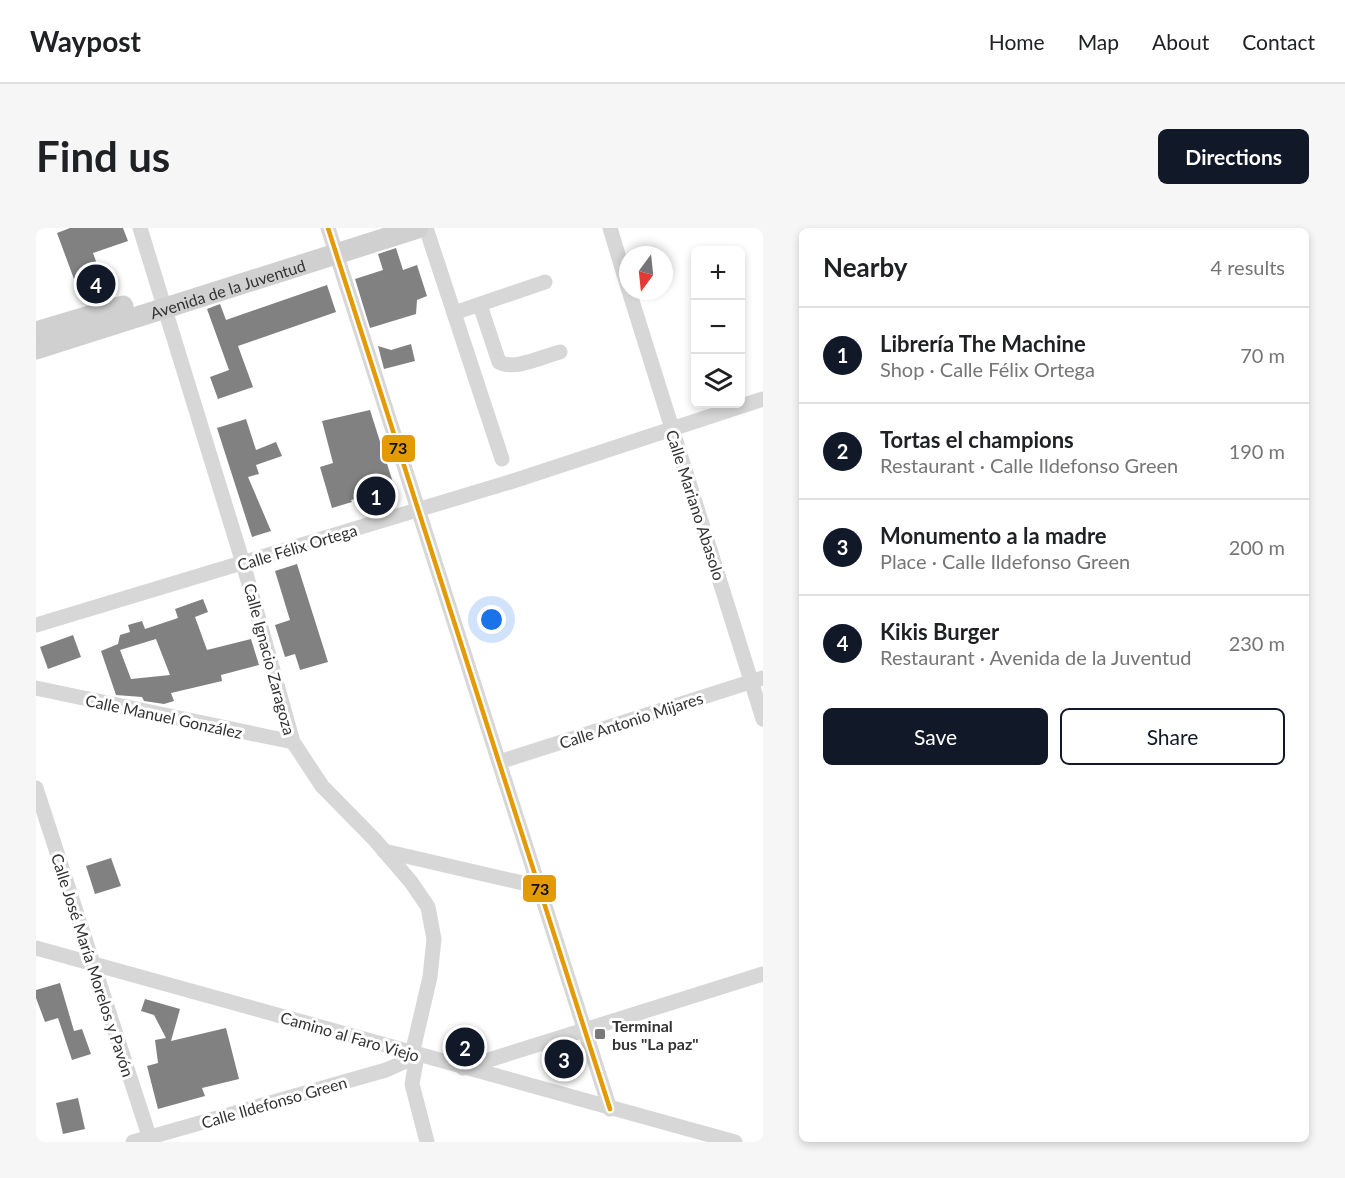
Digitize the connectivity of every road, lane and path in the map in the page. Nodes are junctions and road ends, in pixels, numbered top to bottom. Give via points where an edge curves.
1 (140, 228) edge
2 (376, 228) edge
3 (418, 228) edge
4 (426, 228) edge
5 (610, 228) edge
6 (332, 241) edge
7 (619, 258) edge
8 (545, 282) dead end
9 (631, 300) edge
10 (162, 301) junction
11 (480, 305) junction
12 (454, 313) junction
13 (36, 332) edge
14 (36, 349) edge
15 (560, 352) dead end
16 (763, 399) edge
17 (672, 428) junction
18 (502, 459) dead end
19 (419, 510) junction
20 (243, 564) junction
21 (36, 626) edge
22 (757, 680) edge
23 (36, 688) edge
24 (763, 719) edge
25 (293, 742) junction
26 (499, 762) junction
27 (36, 788) edge
28 (384, 851) junction
29 (540, 887) junction
30 (36, 948) edge
31 (91, 962) junction
32 (763, 975) edge
33 (583, 1031) junction
34 (414, 1055) junction
35 (463, 1068) junction
36 (610, 1109) junction
37 (691, 1136) edge
38 (150, 1139) edge
39 (133, 1142) edge
40 (427, 1142) edge
41 (735, 1142) edge

1 - 10 street, Calle Ignacio Zaragoza
2 - 6 street, Avenida de la Juventud
3 - 6 street, Avenida de la Juventud
4 - 12 street
5 - 7 street, Calle Mariano Abasolo
6 - 10 street, Avenida de la Juventud
6 - 19 street
8 - 11 street
9 - 17 street, Calle Mariano Abasolo
10 - 13 street, Avenida de la Juventud
10 - 14 street, Avenida de la Juventud
10 - 20 street, Calle Ignacio Zaragoza
11 - 12 street
11 - 15 street via 499,362 504,365
12 - 18 street
16 - 17 street, Calle Félix Ortega
17 - 19 street, Calle Félix Ortega
17 - 22 street, Calle Mariano Abasolo
19 - 20 street, Calle Félix Ortega
19 - 26 street
20 - 21 street, Calle Félix Ortega
20 - 25 street, Calle Ignacio Zaragoza
22 - 24 street, Calle Mariano Abasolo
22 - 26 street, Calle Antonio Mijares
23 - 25 street, Calle Manuel González
25 - 28 street, Calle Ignacio Zaragoza via 322,786
26 - 29 street
27 - 31 street, Calle José María Morelos y Pavón
28 - 29 street
28 - 34 street, Calle Ignacio Zaragoza via 422,896 432,923 430,977
29 - 33 street
30 - 31 street, Camino al Faro Viejo
31 - 34 street, Camino al Faro Viejo
31 - 38 street, Calle José María Morelos y Pavón
32 - 33 street
33 - 35 street
33 - 36 street
34 - 35 street, Camino al Faro Viejo
34 - 38 street, Calle Ildefonso Green via 386,1070
34 - 40 street, Calle Ignacio Zaragoza via 412,1084
35 - 36 street, Camino al Faro Viejo
36 - 37 street, Camino al Faro Viejo
37 - 41 street, Camino al Faro Viejo
38 - 39 street, Calle Ildefonso Green

